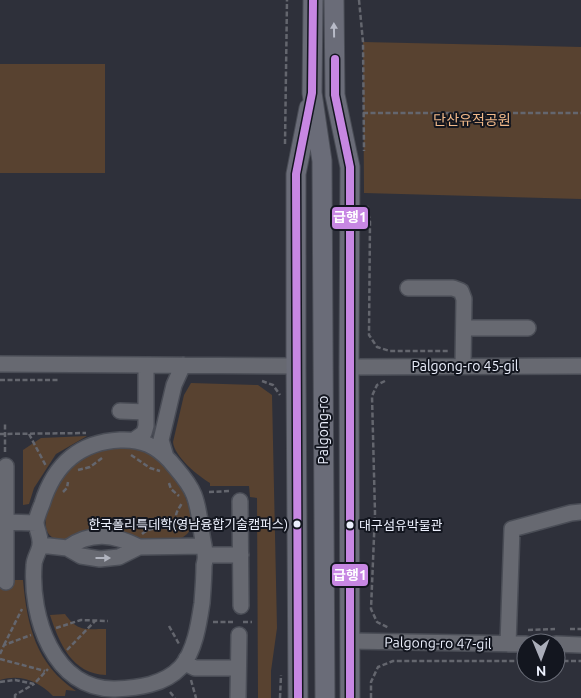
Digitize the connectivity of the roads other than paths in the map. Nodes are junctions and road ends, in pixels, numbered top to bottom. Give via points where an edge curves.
1 (313, 0) edge
2 (334, 0) edge
3 (312, 93) junction
4 (336, 95) junction
5 (322, 161) junction
6 (408, 288) dead end
7 (464, 328) junction
8 (528, 328) dead end
9 (0, 364) edge
10 (146, 365) junction
11 (183, 365) junction
12 (296, 366) junction
13 (463, 366) junction
14 (581, 366) edge
15 (348, 367) junction
16 (146, 409) junction
17 (168, 410) junction
18 (120, 411) dead end
19 (134, 440) junction
20 (166, 458) junction
21 (6, 466) road end
22 (239, 496) road end
23 (581, 512) edge
24 (6, 522) junction
25 (36, 523) junction
26 (142, 540) junction
27 (40, 544) junction
28 (67, 548) junction
29 (205, 551) junction
30 (241, 555) junction
31 (6, 582) dead end
32 (240, 606) dead end
33 (239, 635) dead end
34 (516, 640) edge
35 (350, 642) junction
36 (508, 644) junction
37 (566, 644) edge
38 (581, 645) edge
39 (184, 654) junction
40 (238, 668) junction
41 (110, 693) edge
42 (238, 698) edge
43 (298, 698) edge
44 (325, 698) edge
45 (350, 698) edge

1 - 3 main road
4 -> 2 main road
3 - 5 main road
3 - 12 main road via 296,174
4 - 5 main road
4 - 15 main road via 350,168
5 - 44 main road, Palgong-ro
6 - 7 street via 453,288 461,292
7 - 8 street
7 - 13 street
9 - 10 street
10 - 11 street
10 - 16 street
11 - 12 street
11 - 17 street
12 - 43 main road
13 - 14 street, Palgong-ro 45-gil
13 - 15 street, Palgong-ro 45-gil
15 - 35 main road
16 - 17 street
16 - 18 street
16 - 19 street via 145,431
17 - 20 street via 161,440
19 - 20 street via 152,446
19 - 25 street via 100,442 73,455 61,466 50,484
20 - 29 street via 178,470 194,496
21 - 24 street
22 - 30 street
23 - 36 street via 512,529
24 - 25 street
24 - 31 street
25 - 27 street
26 - 28 street via 92,537 81,539
28 -> 26 street via 81,556 119,557
26 - 29 street
27 - 28 street
27 - 41 street via 34,562 34,586 38,616 50,648 60,664 75,677
29 - 30 street
29 - 39 street via 200,616 193,643
30 - 32 street
33 - 40 street
34 - 36 street, Palgong-ro 47-gil
35 - 36 street, Palgong-ro 47-gil
35 - 45 main road
37 - 38 street
39 - 40 street via 189,665 195,668
39 - 41 street via 174,673 158,682
40 - 42 street

